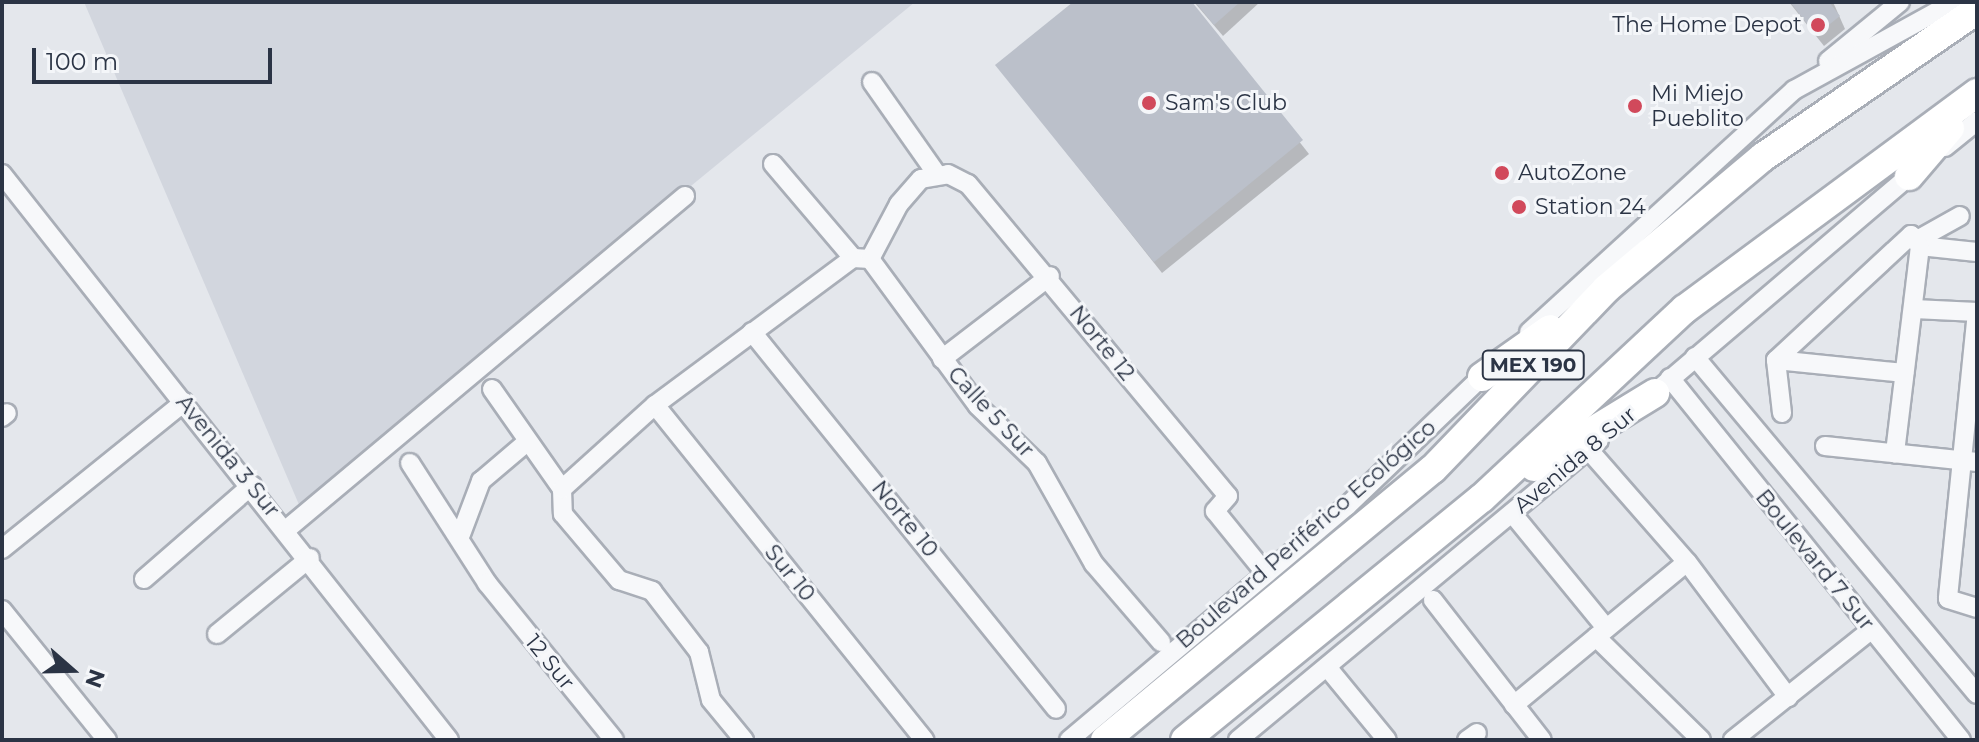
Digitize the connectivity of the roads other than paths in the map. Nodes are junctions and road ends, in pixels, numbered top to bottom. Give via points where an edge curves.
1 (1900, 2) edge
2 (1954, 2) edge
3 (1977, 10) edge
4 (872, 82) dead end
5 (1794, 90) junction
6 (1977, 94) edge
7 (1977, 121) edge
8 (773, 164) dead end
9 (936, 173) junction
10 (2, 174) edge
11 (1909, 176) junction
12 (685, 196) dead end
13 (1960, 216) dead end
14 (1919, 243) junction
15 (1977, 252) edge
16 (861, 258) junction
17 (1050, 276) junction
18 (1606, 289) junction
19 (1914, 309) junction
20 (1977, 312) edge
21 (752, 332) junction
22 (1695, 357) junction
23 (942, 359) junction
24 (1776, 360) junction
25 (1904, 373) junction
26 (1973, 373) edge
27 (1482, 377) junction
28 (1662, 386) junction
29 (492, 389) dead end
30 (184, 402) junction
31 (655, 405) junction
32 (1782, 413) dead end
33 (527, 442) junction
34 (1825, 446) dead end
35 (1588, 449) junction
36 (1895, 454) junction
37 (1968, 461) edge
38 (410, 463) dead end
39 (252, 485) junction
40 (562, 489) junction
41 (1482, 498) junction
42 (1512, 513) junction
43 (287, 529) junction
44 (461, 534) junction
45 (2, 549) edge
46 (310, 558) junction
47 (1687, 562) junction
48 (1266, 574) junction
49 (144, 579) dead end
50 (1433, 600) dead end
51 (1977, 608) edge
52 (2, 610) edge
53 (1871, 630) junction
54 (1601, 632) junction
55 (217, 634) dead end
56 (1161, 642) dead end
57 (1327, 667) junction
58 (1977, 694) edge
59 (1788, 697) junction
60 (1514, 705) junction
61 (1056, 709) dead end
62 (1251, 736) edge
63 (107, 740) edge
64 (449, 740) edge
65 (614, 740) edge
66 (744, 740) edge
67 (924, 740) edge
68 (1069, 740) edge
69 (1105, 740) edge
70 (1185, 740) edge
71 (1387, 740) edge
72 (1542, 740) edge
73 (1701, 740) edge
74 (1733, 740) edge
75 (1961, 740) edge

1 - 5 street
2 - 5 street, Boulevard Periférico Ecológico
3 - 18 highway, Boulevard Periférico Ecológico / MEX 190 via 1763,157
4 - 9 street
5 - 27 street, Boulevard Periférico Ecológico
6 - 11 highway
6 - 41 highway, MEX 190 via 1685,309
7 - 11 street
8 - 16 street, Calle 5 Sur
9 - 16 street via 908,190
9 - 17 street, Norte 12 via 960,178
10 - 30 street, Avenida 3 Sur
11 - 22 street, Avenida 8 Sur
12 - 43 street
13 - 14 street
14 - 15 street
14 - 19 street
14 - 24 street via 1909,235
16 - 21 street
16 - 23 street, Calle 5 Sur
17 - 23 street
17 - 48 street, Norte 12 via 1228,496 1215,511
18 - 27 highway
18 - 69 highway, Boulevard Periférico Ecológico / MEX 190 via 1433,469
19 - 20 street
19 - 25 street
20 - 26 street
21 - 31 street
21 - 61 street, Norte 10
22 - 28 street, Avenida 8 Sur
22 - 58 street, Boulevard 7 Sur
23 - 56 street, Calle 5 Sur via 1037,463 1094,564
24 - 25 street
24 - 32 street
25 - 36 street
26 - 37 street
27 - 48 street, Boulevard Periférico Ecológico
28 - 35 street, Avenida 8 Sur
28 - 41 highway
28 - 53 street, Boulevard 7 Sur
29 - 33 street
30 - 39 street, Avenida 3 Sur
30 - 45 street
31 - 40 street
31 - 67 street, Sur 10
33 - 40 street
33 - 44 street via 481,481
34 - 36 street
35 - 42 street, Avenida 8 Sur
35 - 47 street
36 - 37 street
37 - 51 street via 1949,604
38 - 44 street, 12 Sur
39 - 43 street, Avenida 3 Sur
39 - 49 street
40 - 66 street via 560,502 573,525 619,580 652,591 699,652 711,700
41 - 70 highway, MEX 190
42 - 54 street
42 - 57 street, Avenida 8 Sur
43 - 46 street, Avenida 3 Sur
44 - 65 street, 12 Sur via 487,583
46 - 55 street
46 - 64 street, Avenida 3 Sur
47 - 54 street
47 - 59 street
48 - 68 street, Boulevard Periférico Ecológico
50 - 60 street
52 - 63 street
53 - 59 street
53 - 75 street, Boulevard 7 Sur
54 - 60 street
54 - 73 street
57 - 62 street, Avenida 8 Sur
57 - 71 street
59 - 74 street
60 - 72 street

